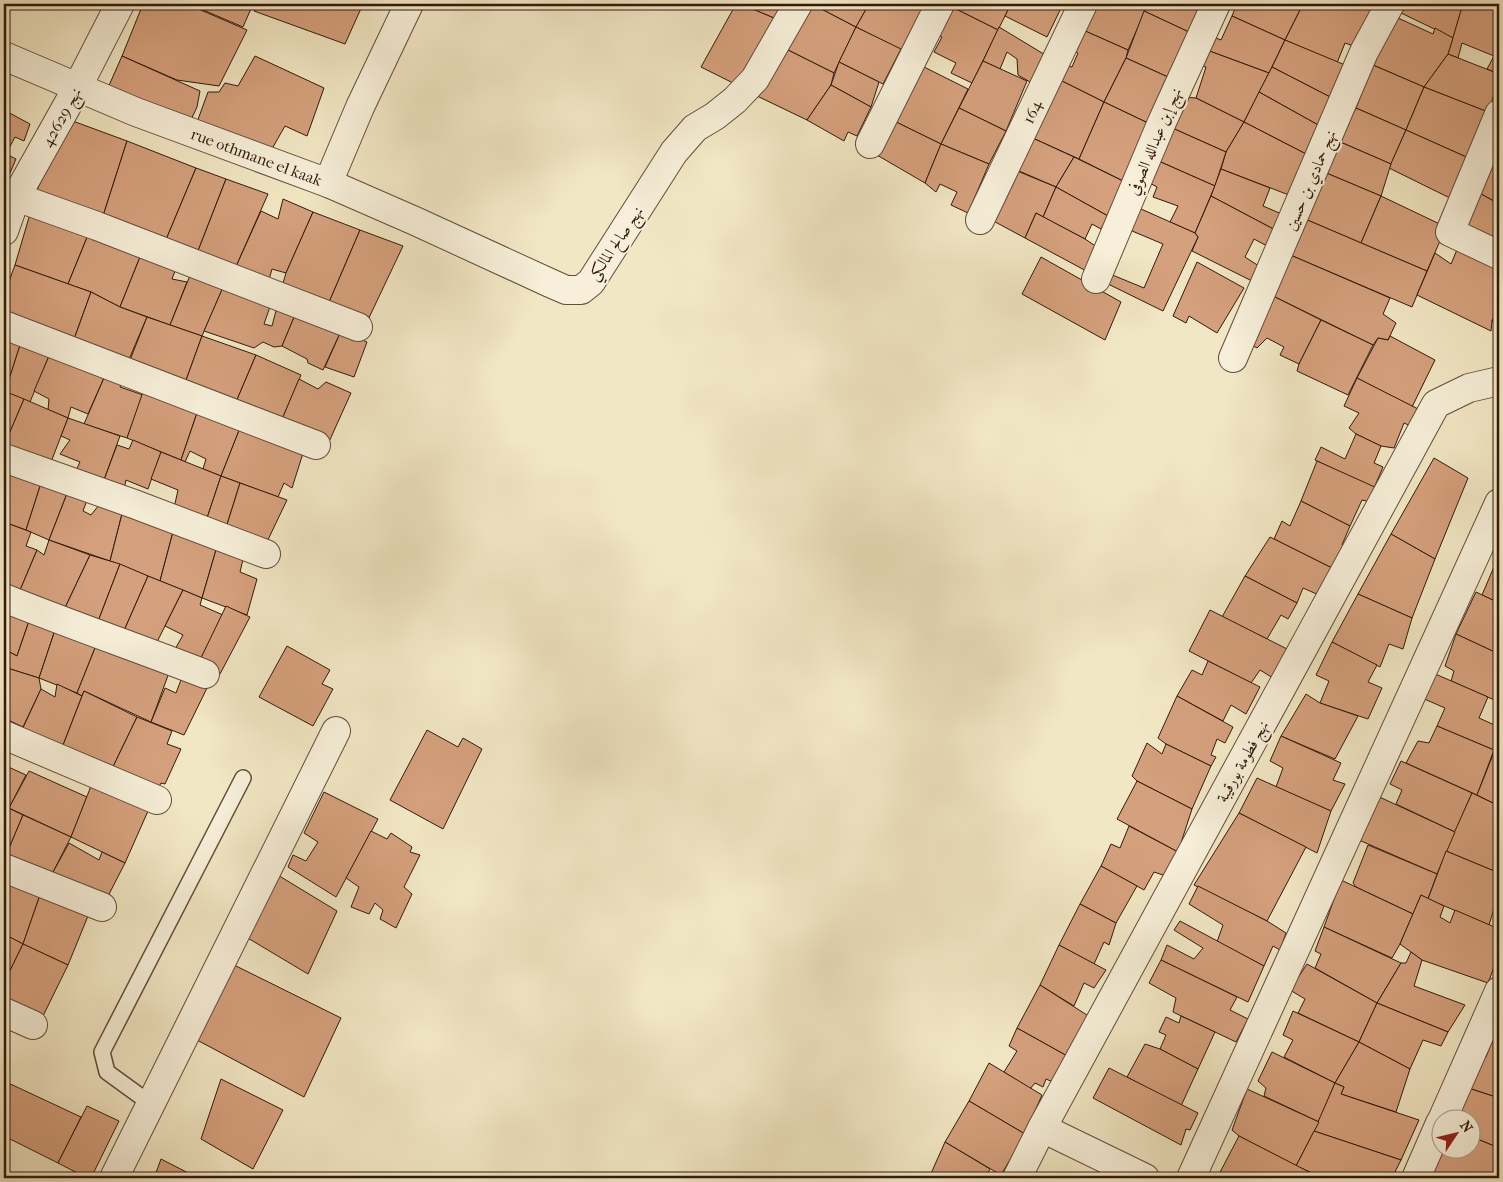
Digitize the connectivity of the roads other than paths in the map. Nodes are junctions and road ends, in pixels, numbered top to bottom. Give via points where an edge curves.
1 (120, 4) edge
2 (409, 4) edge
3 (798, 4) edge
4 (940, 4) edge
5 (1083, 4) edge
6 (1216, 4) edge
7 (1390, 4) edge
8 (4, 56) edge
9 (77, 88) junction
10 (1499, 114) edge
11 (870, 144) dead end
12 (328, 183) junction
13 (16, 197) junction
14 (980, 220) dead end
15 (4, 231) edge
16 (1499, 256) edge
17 (1096, 280) dead end
18 (4, 325) edge
19 (358, 327) dead end
20 (1233, 358) dead end
21 (1499, 381) edge
22 (316, 445) dead end
23 (4, 458) edge
24 (1499, 503) edge
25 (266, 554) dead end
26 (4, 598) edge
27 (206, 674) dead end
28 (336, 731) dead end
29 (4, 735) edge
30 (243, 778) dead end
31 (157, 800) dead end
32 (4, 868) edge
33 (102, 907) dead end
34 (1499, 991) edge
35 (4, 1012) edge
36 (33, 1025) dead end
37 (151, 1104) junction
38 (1446, 1110) edge
39 (1042, 1128) junction
40 (1430, 1146) edge
41 (114, 1178) edge
42 (1017, 1178) edge
43 (1145, 1178) edge
44 (1191, 1178) edge
45 (1416, 1178) edge

1 - 9 street, نهج 42629
2 - 12 street, rue othmane el kaak
3 - 12 street, نهج صالح المالكي via 755,80 735,100 695,128 674,152 591,282 581,290 566,290
4 - 11 street
5 - 14 street, 164
6 - 17 street, نهج إبن عبدالله الصوفي
7 - 20 street, نهج حمادي بن حسين via 1364,52
8 - 9 street, rue othmane el kaak
9 - 12 street, rue othmane el kaak
9 - 13 street, نهج 42629
10 - 16 street via 1450,232
13 - 15 street, نهج 42629
13 - 19 street
18 - 22 street
21 - 39 street, نهج فطومة بورقيبة via 1469,388 1436,404
23 - 25 street
24 - 44 street
26 - 27 street
28 - 37 street
29 - 31 street
30 - 37 lane via 102,1052 107,1072
32 - 33 street
34 - 38 street
35 - 36 street
37 - 41 street
39 - 42 street, نهج فطومة بورقيبة
39 - 43 street
40 - 45 street

